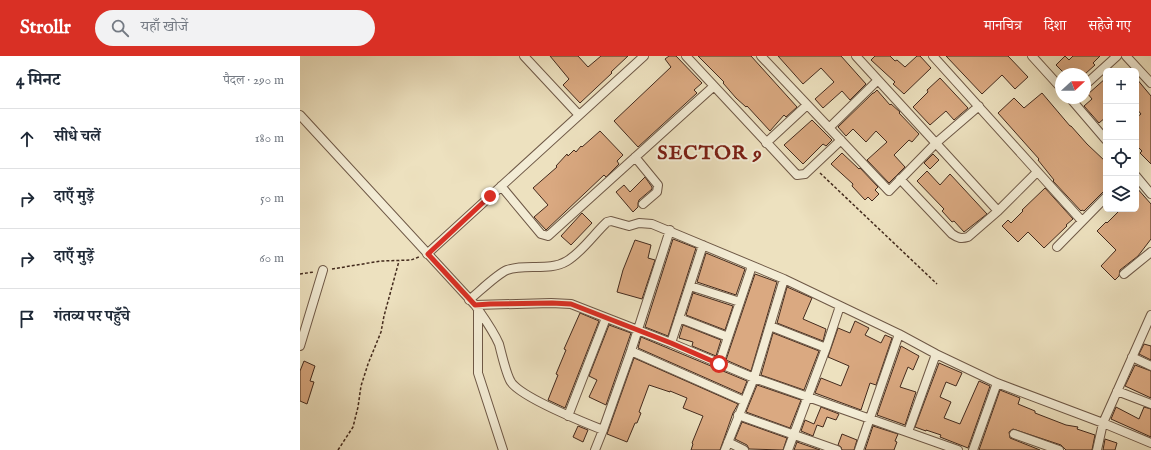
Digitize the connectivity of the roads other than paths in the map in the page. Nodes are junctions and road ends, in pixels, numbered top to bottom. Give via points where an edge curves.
1 (524, 56) edge
2 (644, 56) edge
3 (686, 56) edge
4 (761, 56) edge
5 (856, 56) edge
6 (933, 56) edge
7 (1032, 56) edge
8 (1117, 56) edge
9 (1126, 56) edge
10 (878, 80) junction
11 (1091, 80) edge
12 (1055, 81) edge
13 (1151, 83) edge
14 (714, 86) junction
15 (1076, 104) edge
16 (807, 105) junction
17 (979, 106) junction
18 (300, 115) edge
19 (579, 115) junction
20 (829, 128) junction
21 (1103, 136) edge
22 (841, 140) junction
23 (766, 143) junction
24 (936, 143) junction
25 (635, 158) junction
26 (1037, 172) junction
27 (900, 179) junction
28 (1139, 180) edge
29 (501, 186) junction
30 (1151, 194) edge
31 (1103, 200) edge
32 (643, 204) dead end
33 (998, 210) junction
34 (1082, 221) junction
35 (670, 230) junction
36 (703, 245) junction
37 (1057, 247) dead end
38 (1151, 252) edge
39 (428, 254) junction
40 (752, 266) junction
41 (322, 270) road end
42 (1124, 274) dead end
43 (784, 279) junction
44 (690, 286) junction
45 (740, 302) junction
46 (474, 305) junction
47 (840, 306) junction
48 (606, 318) junction
49 (679, 318) junction
50 (1150, 320) edge
51 (770, 326) junction
52 (638, 330) junction
53 (899, 334) junction
54 (728, 337) junction
55 (671, 343) junction
56 (300, 346) edge
57 (826, 348) junction
58 (631, 351) junction
59 (936, 354) junction
60 (1132, 357) junction
61 (719, 364) junction
62 (1151, 366) edge
63 (754, 378) junction
64 (997, 383) junction
65 (1117, 391) junction
66 (808, 396) junction
67 (744, 401) junction
68 (1151, 404) edge
69 (738, 415) junction
70 (568, 416) junction
71 (870, 418) junction
72 (1103, 423) junction
73 (603, 430) junction
74 (908, 432) junction
75 (1014, 434) dead end
76 (794, 435) junction
77 (1151, 443) edge
78 (727, 446) edge
79 (503, 450) edge
80 (595, 450) edge
81 (744, 450) edge
82 (788, 450) edge
83 (837, 450) edge
84 (859, 450) edge
85 (958, 450) edge
86 (973, 450) edge
87 (1059, 450) edge
88 (1097, 450) edge

1 - 19 street
2 - 19 street
3 - 14 street
4 - 16 street
5 - 10 street
6 - 17 street
7 - 12 street
8 - 11 street
9 - 13 street
10 - 20 street
10 - 24 street
14 - 23 street
14 - 25 street
15 - 21 street
16 - 20 street
16 - 23 street
17 - 24 street
17 - 26 street
18 - 39 street
19 - 29 street
20 - 22 street
22 - 23 street via 805,174 797,175
22 - 27 street via 889,191
24 - 27 street
24 - 33 street
25 - 29 street via 548,236 541,234
25 - 32 street via 658,186 657,192
26 - 33 street
26 - 34 street
27 - 33 street via 957,238 968,237
28 - 30 street
29 - 39 street
31 - 34 street
34 - 37 street
35 - 36 street
35 - 46 street via 646,222 629,226 607,222 567,261 554,266 507,270
35 - 52 street
36 - 40 street
36 - 44 street
38 - 42 street
39 - 46 street
40 - 43 street
40 - 45 street
41 - 56 street
43 - 47 street
43 - 51 street
44 - 45 street
44 - 49 street
45 - 54 street
46 - 48 street via 571,304
46 - 70 street via 489,324 498,343 510,382 520,391
46 - 79 street via 478,372
47 - 53 street
47 - 57 street
48 - 52 street
48 - 70 street
49 - 54 street
49 - 55 street
50 - 60 street
51 - 57 street
51 - 63 street
52 - 55 street
52 - 58 street
53 - 59 street
53 - 71 street
54 - 61 street
55 - 61 street
57 - 66 street
58 - 67 street
58 - 73 street
59 - 64 street
59 - 74 street
60 - 62 street
60 - 65 street
61 - 63 street
63 - 66 street
63 - 67 street
64 - 72 street
64 - 86 street
65 - 68 street
65 - 72 street
66 - 71 street
66 - 76 street
67 - 69 street
69 - 76 street
69 - 78 street
70 - 73 street
71 - 74 street
71 - 84 street
72 - 77 street
72 - 88 street
73 - 80 street
74 - 85 street
75 - 87 street
76 - 82 street
76 - 83 street
78 - 81 street

